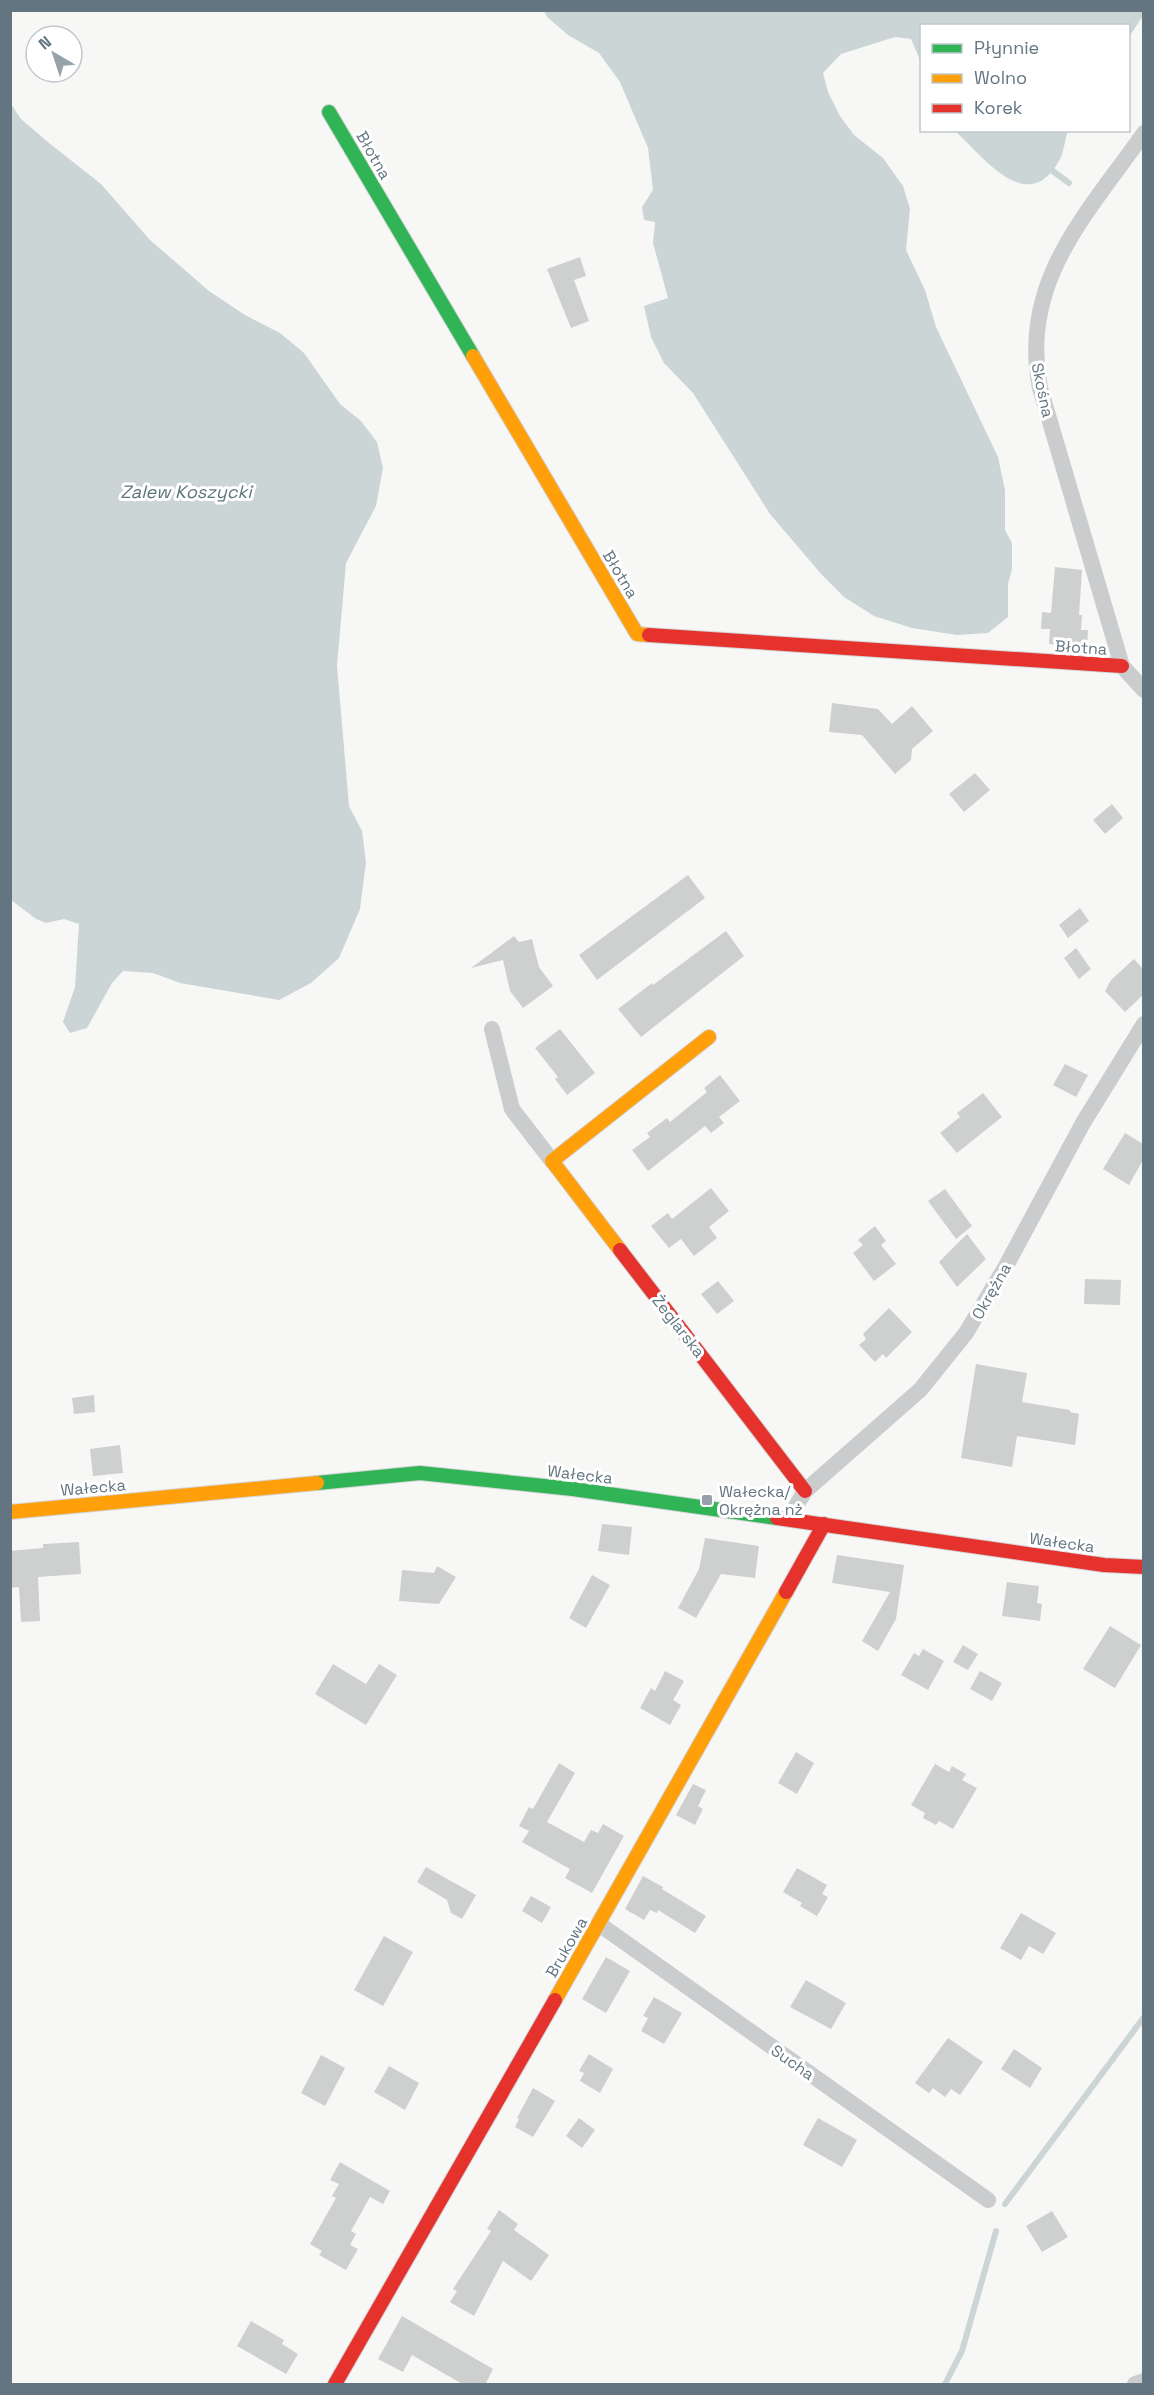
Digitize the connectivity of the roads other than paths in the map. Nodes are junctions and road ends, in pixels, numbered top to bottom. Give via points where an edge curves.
1 (329, 112) dead end
2 (1143, 133) edge
3 (1122, 666) junction
4 (1143, 690) edge
5 (1143, 1024) edge
6 (492, 1029) dead end
7 (709, 1038) dead end
8 (552, 1161) junction
9 (805, 1491) junction
10 (10, 1512) edge
11 (793, 1520) junction
12 (824, 1524) junction
13 (1143, 1567) edge
14 (599, 1924) junction
15 (988, 2200) dead end
16 (1143, 2380) edge
17 (335, 2385) edge
18 (1135, 2385) edge

1 - 3 street, Błotna via 637,634
2 - 3 street, Skośna via 1061,251 1041,300 1035,342 1040,388
3 - 4 street
5 - 9 street, Okrężna via 966,1333 920,1390
6 - 8 street, Żeglarska via 512,1109
7 - 8 street
8 - 9 street, Żeglarska
9 - 11 street, Okrężna
10 - 11 street, Wałecka via 420,1473 573,1489
11 - 12 street, Wałecka
12 - 13 street, Wałecka via 1104,1565
12 - 14 street, Brukowa
14 - 15 street, Sucha
14 - 17 street, Brukowa
16 - 18 street

